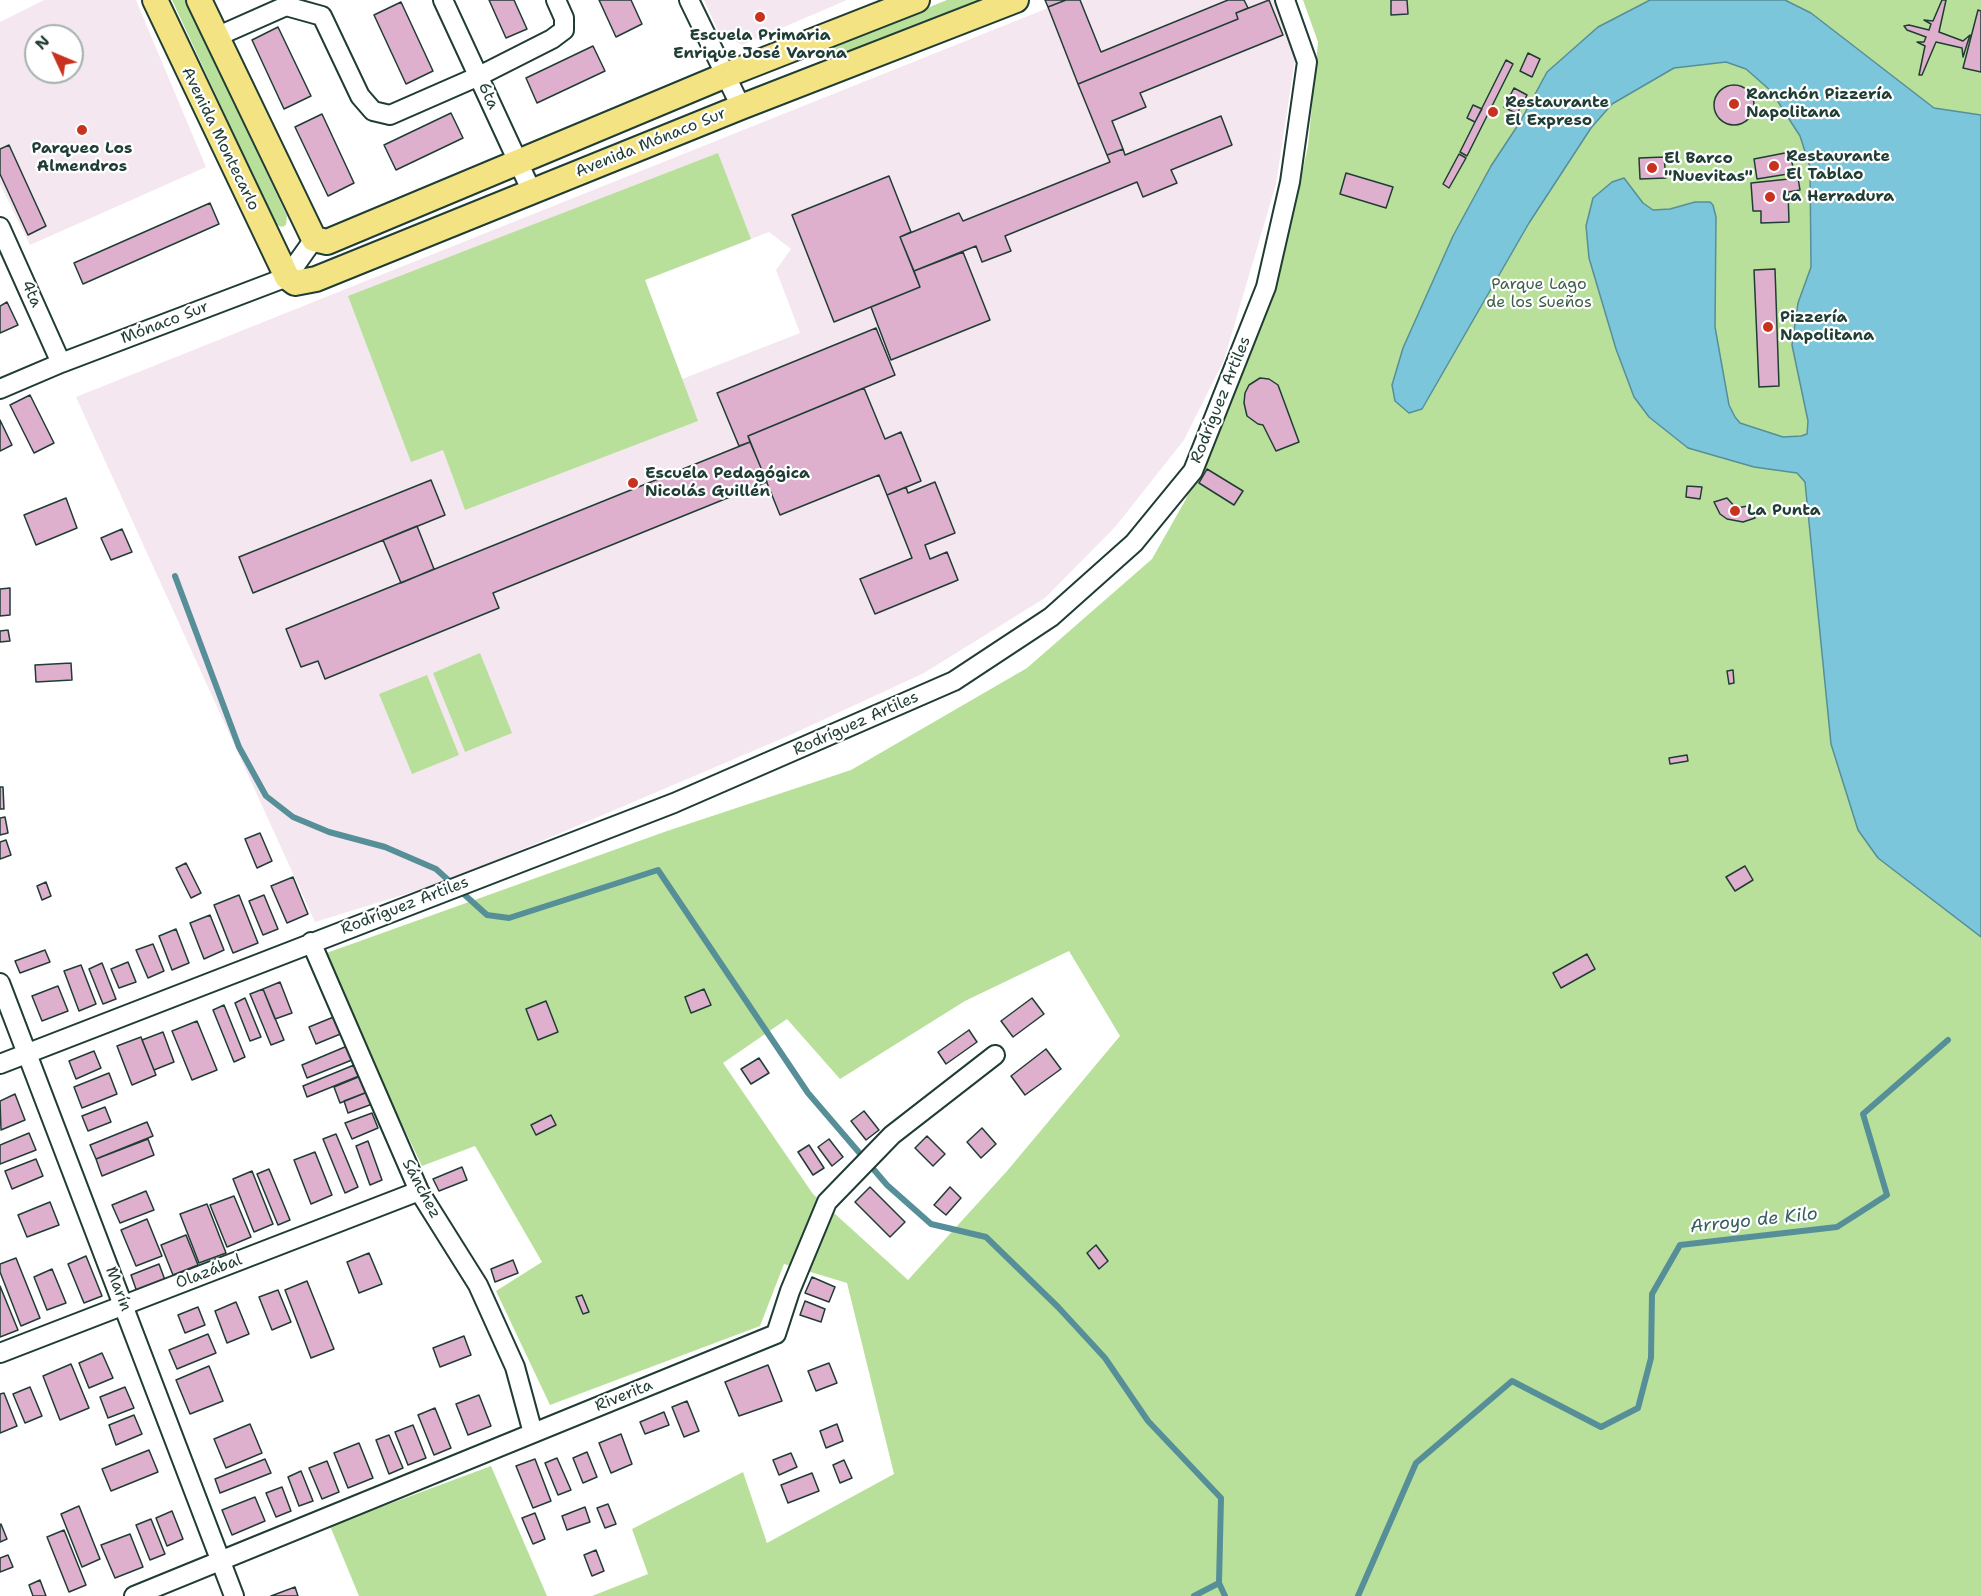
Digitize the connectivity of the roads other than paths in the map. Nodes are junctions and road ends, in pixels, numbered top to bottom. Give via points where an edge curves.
1 (155, 0) edge
2 (199, 0) edge
3 (443, 0) edge
4 (556, 0) edge
5 (689, 0) edge
6 (916, 0) edge
7 (1016, 0) edge
8 (1285, 0) edge
9 (216, 37) junction
10 (726, 75) junction
11 (479, 76) junction
12 (741, 107) junction
13 (518, 162) junction
14 (532, 192) junction
15 (0, 227) edge
16 (314, 239) junction
17 (287, 277) junction
18 (61, 363) junction
19 (0, 388) edge
20 (311, 942) junction
21 (0, 983) edge
22 (26, 1054) junction
23 (995, 1054) dead end
24 (0, 1064) edge
25 (419, 1191) junction
26 (124, 1305) junction
27 (0, 1353) edge
28 (533, 1433) junction
29 (220, 1560) junction
30 (134, 1596) edge
31 (234, 1596) edge

1 - 17 main road, Avenida Montecarlo
2 - 9 main road
3 - 11 street, 6ta
4 - 11 street via 564,18 564,30
5 - 10 street
6 - 10 main road, Avenida Mónaco Sur
7 - 12 main road, Avenida Mónaco Sur
8 - 20 street, Rodríguez Artiles via 1307,62 1290,182 1266,287 1193,471 1134,543 1051,617 954,681 674,803
9 - 11 street via 286,6 322,16 360,96 373,111 390,115
9 - 16 main road
10 - 12 street
10 - 13 main road, Avenida Mónaco Sur
11 - 13 street, 6ta
12 - 14 main road, Avenida Mónaco Sur
13 - 14 street, 6ta
13 - 16 main road, Avenida Mónaco Sur via 327,242
14 - 17 main road, Avenida Mónaco Sur via 316,279 295,283
15 - 18 street, 4ta
16 - 17 street
17 - 18 street, Mónaco Sur
18 - 19 street, Mónaco Sur
20 - 22 street, Rodríguez Artiles
20 - 25 street, Sánchez
21 - 22 street, Marín
22 - 24 street, Rodríguez Artiles
22 - 26 street, Marín
23 - 28 street, Riverita via 892,1135 827,1202 776,1334
25 - 26 street, Olazábal
25 - 28 street, Sánchez via 478,1285 514,1367
26 - 27 street, Olazábal
26 - 29 street, Marín
28 - 29 street, Riverita
29 - 30 street, Riverita
29 - 31 street, Marín

